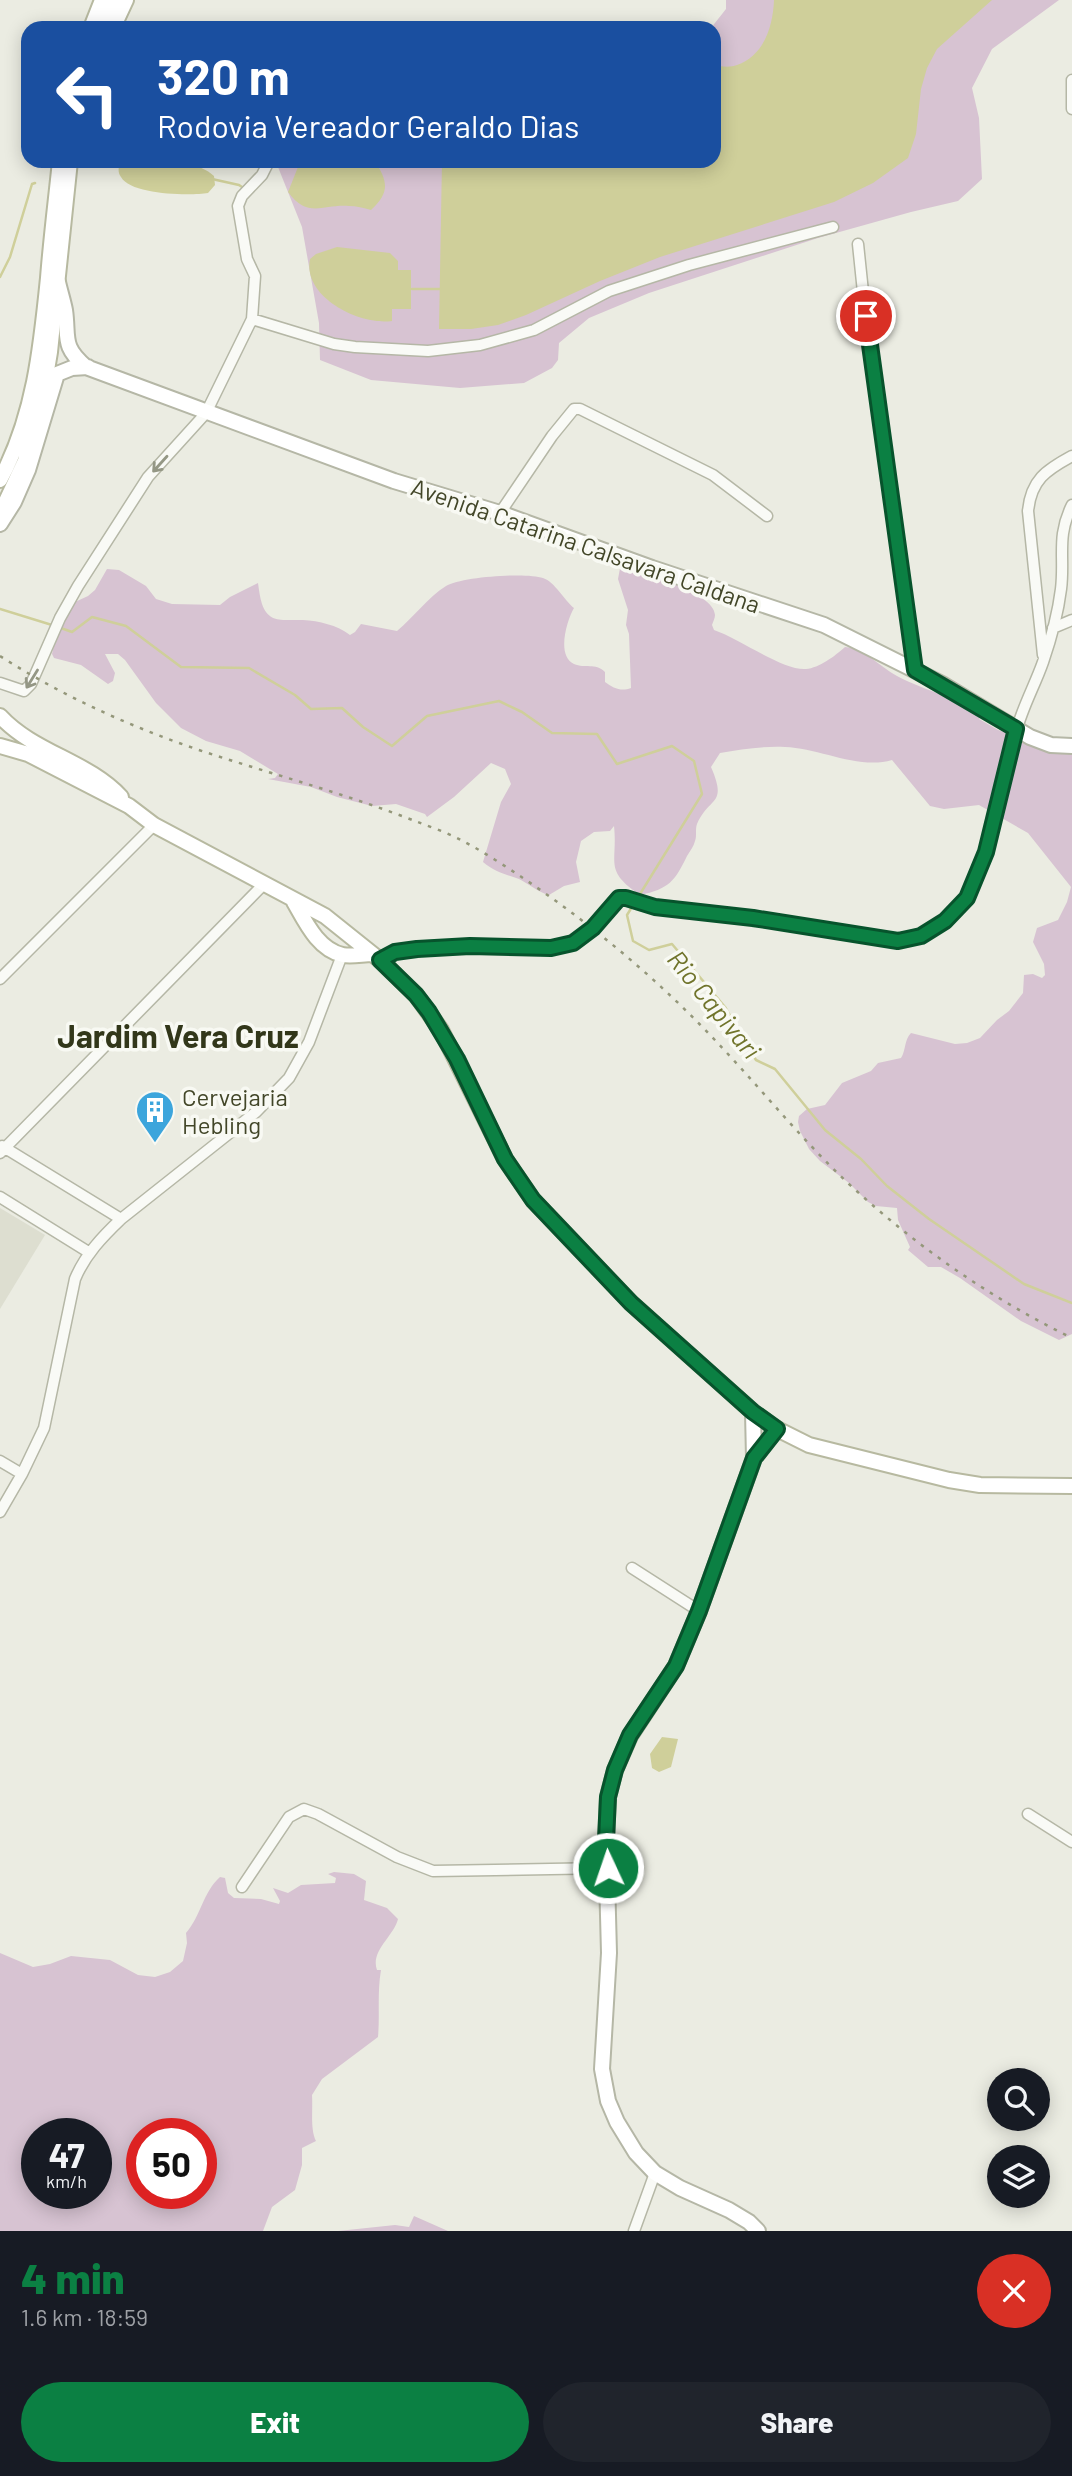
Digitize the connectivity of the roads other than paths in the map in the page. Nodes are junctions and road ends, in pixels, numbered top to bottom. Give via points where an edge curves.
1 (102, 0) edge
2 (113, 0) edge
3 (126, 0) edge
4 (94, 21) edge
5 (104, 21) edge
6 (116, 21) edge
7 (1072, 80) edge
8 (1072, 109) edge
9 (59, 168) edge
10 (69, 168) edge
11 (266, 168) edge
12 (833, 227) dead end
13 (858, 244) dead end
14 (58, 279) junction
15 (252, 318) junction
16 (88, 367) junction
17 (206, 413) junction
18 (1072, 456) edge
19 (0, 480) edge
20 (1072, 505) edge
21 (500, 513) junction
22 (0, 514) edge
23 (767, 516) dead end
24 (0, 524) edge
25 (1072, 620) edge
26 (1053, 628) junction
27 (1044, 661) junction
28 (915, 670) junction
29 (0, 683) edge
30 (0, 716) edge
31 (1016, 729) junction
32 (0, 746) edge
33 (1072, 746) edge
34 (129, 806) junction
35 (154, 825) junction
36 (263, 885) junction
37 (293, 900) junction
38 (325, 916) junction
39 (311, 929) junction
40 (348, 934) junction
41 (342, 955) junction
42 (376, 957) junction
43 (0, 979) edge
44 (2, 1148) edge
45 (0, 1197) edge
46 (121, 1219) junction
47 (90, 1253) junction
48 (753, 1412) junction
49 (777, 1429) junction
50 (754, 1458) junction
51 (0, 1461) edge
52 (22, 1474) junction
53 (1072, 1486) edge
54 (0, 1512) edge
55 (632, 1568) dead end
56 (699, 1611) junction
57 (1028, 1814) dead end
58 (1072, 1842) edge
59 (608, 1868) junction
60 (242, 1887) dead end
61 (656, 2173) junction
62 (634, 2231) edge
63 (758, 2231) edge

1 - 4 main road
2 - 5 main road
3 - 6 main road
7 - 8 street
9 - 19 main road via 33,394
10 - 14 main road
11 - 15 street via 238,206 247,259 255,276
12 - 15 street via 609,291 534,330 480,345 428,351 355,347
13 - 28 street
14 - 16 main road via 66,340
14 - 22 main road via 37,420 25,461
15 - 17 street
16 - 17 main road, Avenida Catarina Calsavara Caldana
16 - 24 main road via 57,374 28,470
17 - 21 main road, Avenida Catarina Calsavara Caldana via 394,481
17 -> 29 street via 148,477 60,618 27,689 19,691
18 - 27 street via 1045,472 1030,496
20 - 26 street via 1064,521 1061,587
21 - 23 street via 552,436 574,409 580,409 713,475
21 - 28 main road, Avenida Catarina Calsavara Caldana via 824,625
25 - 26 street
26 - 27 street
27 - 31 street
28 - 31 main road, Avenida Catarina Calsavara Caldana
30 - 34 main road via 40,748 105,783
31 - 33 main road, Avenida Catarina Calsavara Caldana via 1051,745
31 - 42 street via 986,852 967,898 945,921 921,936 898,941 655,907 626,898 615,901 593,928 573,943 551,948 417,949
32 - 34 main road via 28,754
34 - 35 main road
35 - 36 main road
35 - 43 street
36 - 37 main road
36 - 44 street
37 - 38 main road
37 - 39 main road
38 - 39 main road
38 - 40 main road
39 - 41 main road via 325,947
40 - 41 main road
40 - 42 main road
41 - 42 main road
41 - 46 street via 302,1059 279,1090
42 - 48 main road via 429,1012 505,1159 533,1200 631,1303
44 - 46 street
45 - 47 street
46 - 47 street
47 - 52 street via 75,1279 44,1428
48 - 49 main road
48 - 50 main road
49 - 50 main road
49 - 53 main road via 809,1445 964,1483
50 - 56 main road
51 - 52 street
52 - 54 street
55 - 56 street
56 - 59 main road via 676,1666 630,1735 615,1770 608,1797
57 - 58 street
59 - 60 street via 433,1871 304,1809 289,1817
59 - 61 main road via 605,2088 617,2122 636,2153
61 - 62 street
61 - 63 main road via 729,2210

